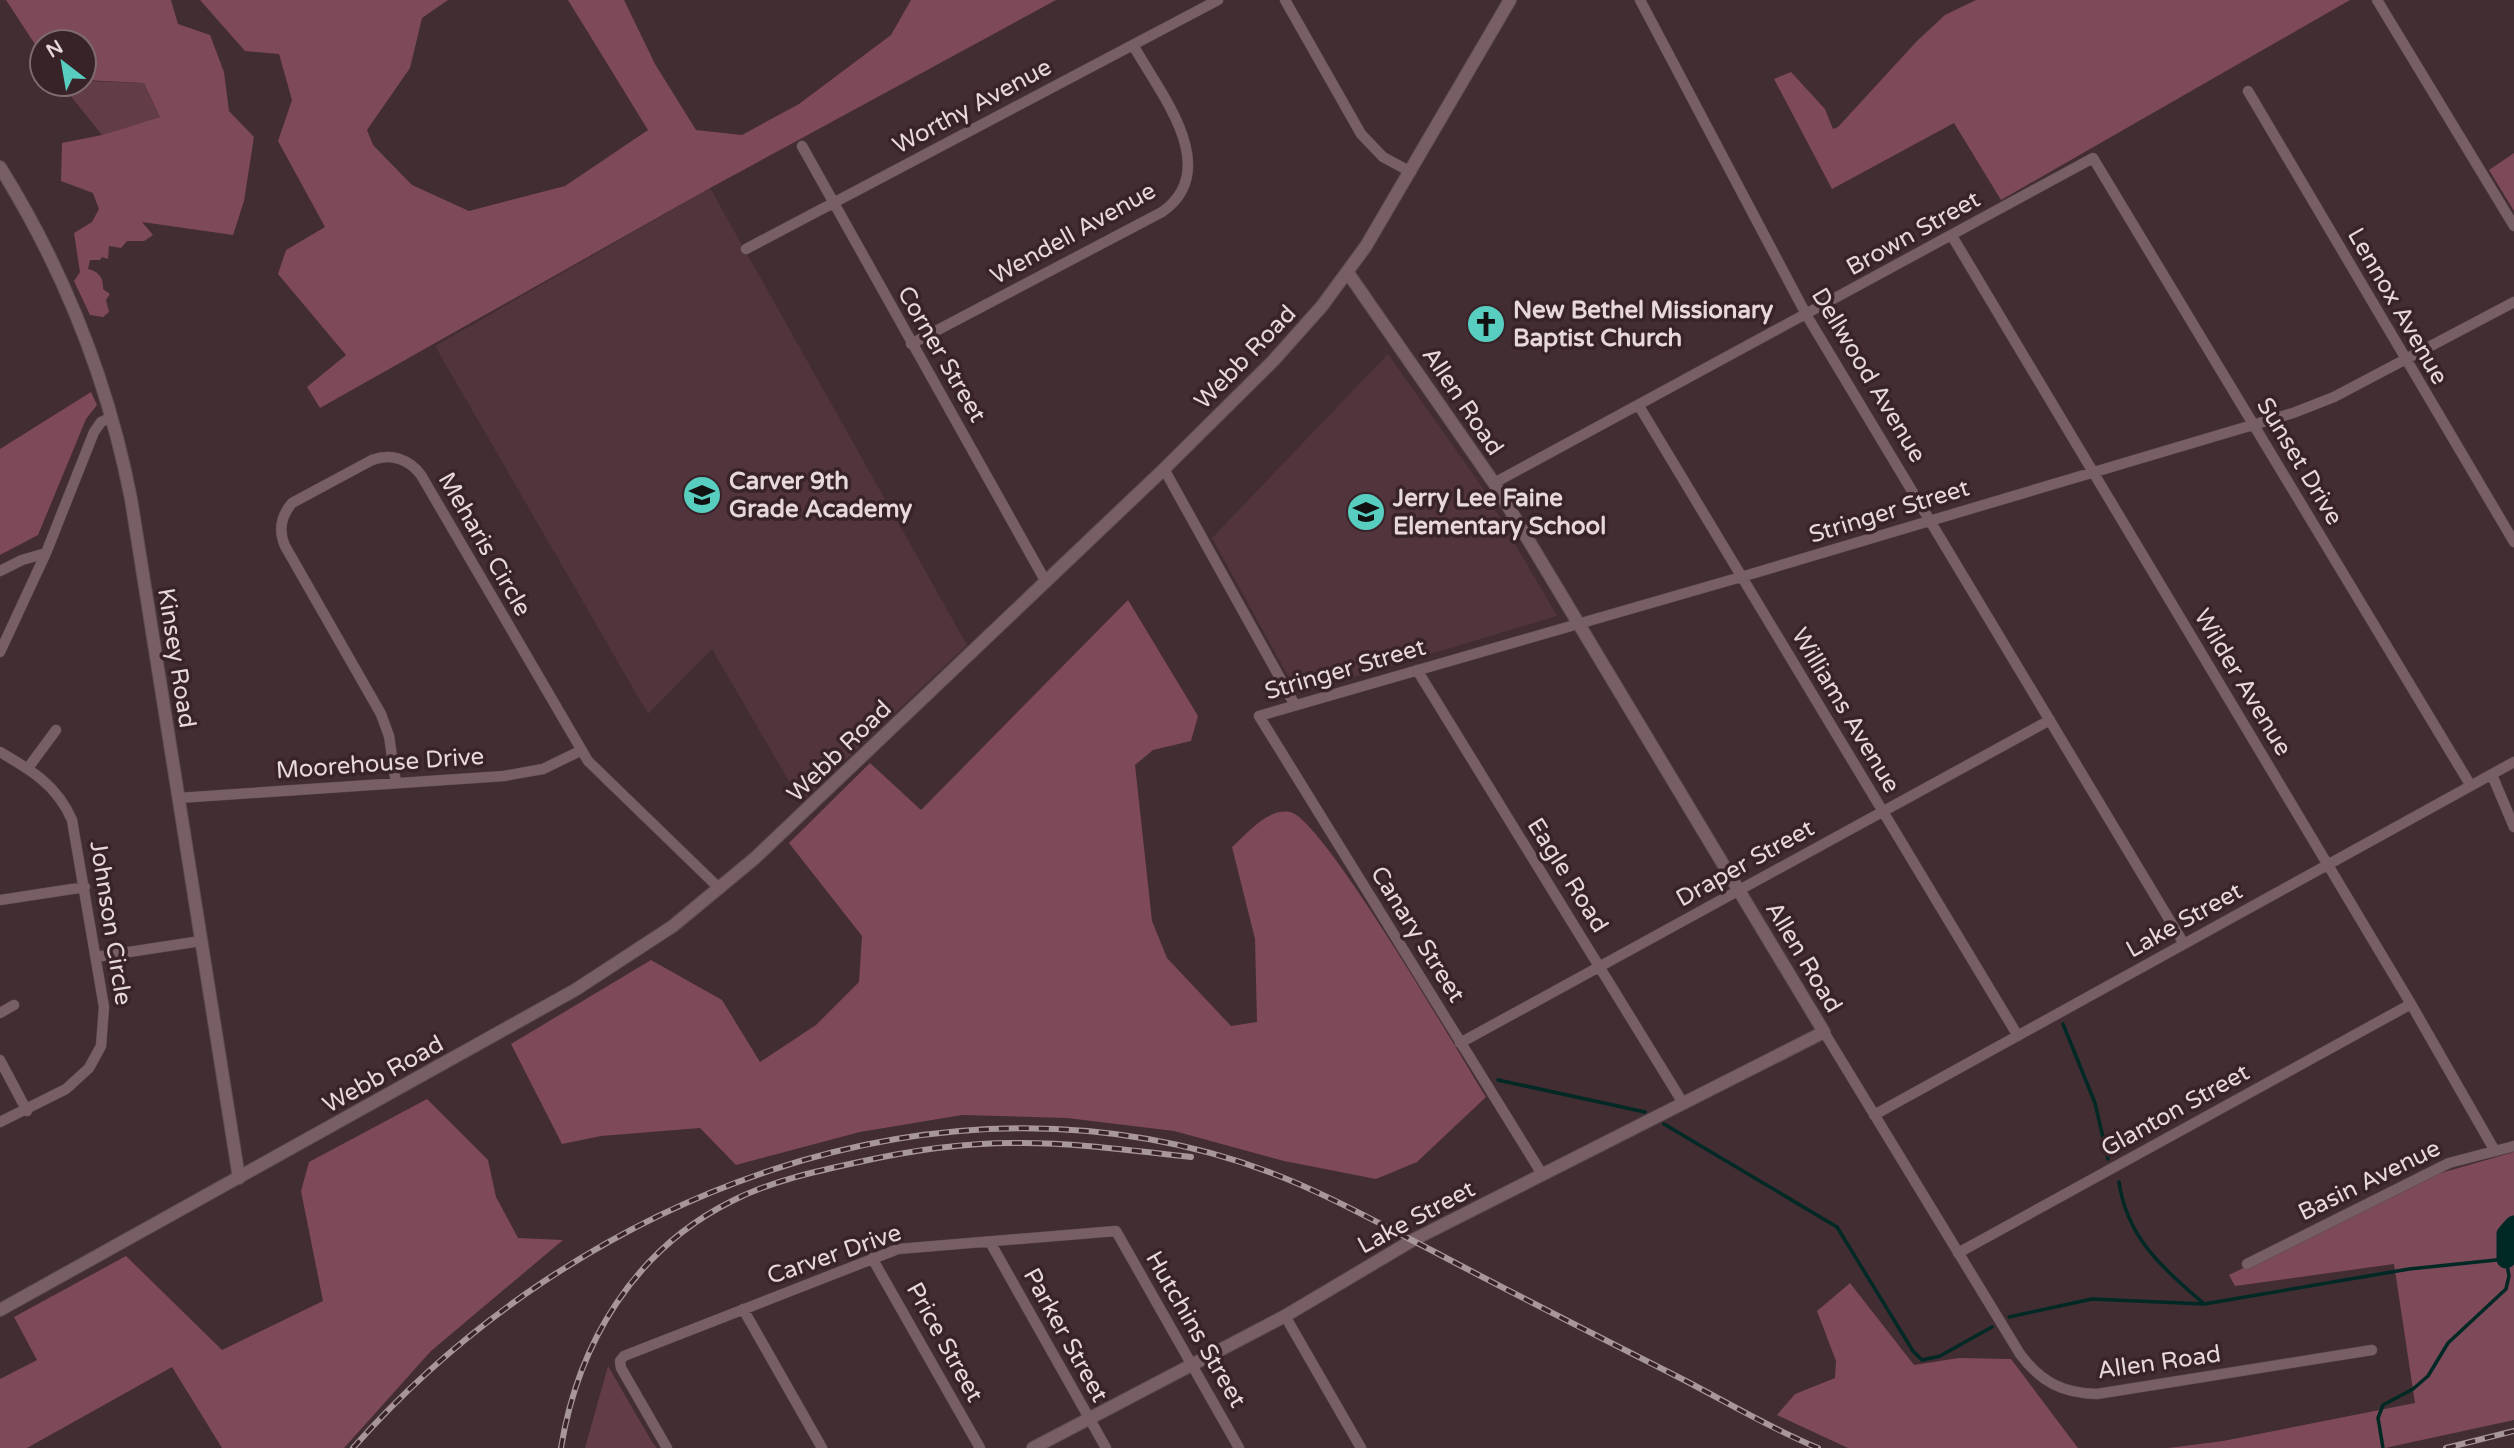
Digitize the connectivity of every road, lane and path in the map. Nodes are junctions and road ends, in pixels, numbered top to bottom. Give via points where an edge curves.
1 (1218, 0) edge
2 (1286, 0) edge
3 (1510, 0) edge
4 (1640, 0) edge
5 (2377, 0) edge
6 (1133, 45) junction
7 (2248, 91) dead end
8 (802, 146) dead end
9 (2093, 158) joint
10 (0, 167) edge
11 (1411, 172) junction
12 (834, 203) junction
13 (2514, 226) edge
14 (1952, 236) junction
15 (746, 249) dead end
16 (1348, 274) junction
17 (2514, 302) edge
18 (1807, 316) junction
19 (911, 344) junction
20 (2406, 360) junction
21 (1639, 406) junction
22 (112, 417) junction
23 (2254, 424) junction
24 (1164, 469) junction
25 (2093, 473) junction
26 (1494, 483) junction
27 (1930, 520) junction
28 (2514, 542) edge
29 (46, 553) junction
30 (0, 571) edge
31 (1741, 577) junction
32 (1046, 582) junction
33 (1578, 623) junction
34 (0, 652) edge
35 (1417, 670) junction
36 (1295, 705) junction
37 (1259, 716) joint
38 (2050, 720) junction
39 (56, 730) dead end
40 (580, 751) junction
41 (0, 752) edge
42 (2514, 762) edge
43 (28, 768) junction
44 (2491, 775) junction
45 (396, 783) junction
46 (2470, 786) junction
47 (178, 798) junction
48 (1882, 811) junction
49 (2514, 827) edge
50 (2328, 865) junction
51 (85, 887) junction
52 (720, 889) junction
53 (1739, 890) junction
54 (0, 900) edge
55 (201, 941) junction
56 (2185, 944) junction
57 (96, 957) junction
58 (1600, 965) junction
59 (2412, 1004) junction
60 (14, 1005) dead end
61 (0, 1013) edge
62 (1824, 1032) junction
63 (2018, 1035) junction
64 (1460, 1043) junction
65 (0, 1060) edge
66 (1683, 1103) junction
67 (27, 1111) junction
68 (1874, 1115) junction
69 (0, 1122) edge
70 (2514, 1146) edge
71 (2495, 1151) junction
72 (1542, 1174) junction
73 (239, 1178) junction
74 (1116, 1231) joint
75 (990, 1242) junction
76 (1958, 1253) junction
77 (872, 1258) junction
78 (2247, 1264) dead end
79 (743, 1309) junction
80 (0, 1310) edge
81 (1285, 1316) junction
82 (2372, 1350) dead end
83 (1193, 1365) junction
84 (1089, 1419) junction
85 (667, 1448) edge
86 (822, 1448) edge
87 (980, 1448) edge
88 (1033, 1448) edge
89 (1106, 1448) edge
90 (1239, 1448) edge
91 (1361, 1448) edge

1 - 6 street, Worthy Avenue
2 - 11 street via 1367,142
3 - 11 street, Webb Road
4 - 18 street, Dellwood Avenue
5 - 13 street
6 - 12 street, Worthy Avenue
6 - 19 street, Wendell Avenue via 1188,148 1189,172 1180,195 1162,212
7 - 20 street, Lennox Avenue
8 - 12 street, Corner Street
9 - 14 street, Brown Street
9 - 23 street, Sunset Drive
10 - 22 street, Kinsey Road via 69,297
11 - 16 street, Webb Road
12 - 15 street, Worthy Avenue
12 - 19 street, Corner Street
14 - 18 street, Brown Street
14 - 25 street, Wilder Avenue
16 - 24 street, Webb Road via 1273,361
16 - 26 street, Allen Road
17 - 20 street, Stringer Street
18 - 21 street, Brown Street
18 - 27 street, Dellwood Avenue
19 - 32 street, Corner Street
20 - 23 street, Stringer Street via 2314,406
20 - 28 street, Lennox Avenue
21 - 26 street, Brown Street
21 - 31 street, Williams Avenue
22 - 29 street via 94,432
22 - 47 street, Kinsey Road via 131,499
23 - 25 street, Stringer Street
23 - 46 street, Sunset Drive
24 - 32 street, Webb Road
24 - 36 street
25 - 27 street, Stringer Street
25 - 50 street, Wilder Avenue
26 - 33 street, Allen Road
27 - 31 street, Stringer Street
27 - 38 street, Dellwood Avenue
29 - 30 street
29 - 34 street
31 - 33 street, Stringer Street
31 - 48 street, Williams Avenue
32 - 52 street, Webb Road
33 - 35 street, Stringer Street
33 - 53 street, Allen Road
35 - 36 street, Stringer Street
35 - 58 street, Eagle Road
36 - 37 street, Stringer Street
37 - 64 street, Canary Street
38 - 48 street, Draper Street
38 - 56 street, Dellwood Avenue
39 - 43 street
40 - 45 street, Moorehouse Drive via 525,773
40 - 45 street, Meharis Circle via 421,475 399,458 379,458 292,503 284,514 281,534 381,715 391,743
40 - 52 street, Meharis Circle
41 - 43 street, Johnson Circle
42 - 44 street, Lake Street
43 - 51 street, Johnson Circle via 45,780 66,806
44 - 46 street, Lake Street
44 - 49 street
45 - 47 street, Moorehouse Drive
46 - 50 street, Lake Street
47 - 55 street, Kinsey Road
48 - 53 street, Draper Street
48 - 63 street, Williams Avenue
50 - 56 street, Lake Street
50 - 59 street, Wilder Avenue
51 - 54 street
51 - 57 street, Johnson Circle
52 - 73 street, Webb Road via 640,949 575,990
53 - 58 street, Draper Street
53 - 62 street, Allen Road
55 - 57 street
55 - 73 street, Kinsey Road
56 - 63 street, Lake Street
57 - 67 street, Johnson Circle via 104,1021 101,1046 79,1078
58 - 64 street, Draper Street
58 - 66 street, Eagle Road
59 - 71 street, Wilder Avenue
59 - 76 street, Glanton Street
60 - 61 street
62 - 66 street, Lake Street
62 - 68 street, Allen Road
63 - 68 street, Lake Street
64 - 72 street, Canary Street
65 - 67 street
66 - 72 street, Lake Street
67 - 69 street, Johnson Circle
68 - 76 street, Allen Road
70 - 71 street, Basin Avenue
71 - 78 street, Basin Avenue via 2431,1171
72 - 81 street, Lake Street via 1413,1240
73 - 80 street, Webb Road
74 - 75 street, Carver Drive
74 - 83 street, Hutchins Street
75 - 77 street, Carver Drive via 898,1249
75 - 84 street, Parker Street
76 - 82 street, Allen Road via 2030,1368 2041,1379 2066,1390 2097,1394
77 - 79 street, Carver Drive
77 - 87 street, Price Street
79 - 85 street, Carver Drive via 620,1361
79 - 86 street
81 - 83 street, Lake Street
81 - 91 street
83 - 84 street, Lake Street
83 - 90 street, Hutchins Street
84 - 88 street, Lake Street
84 - 89 street, Parker Street

